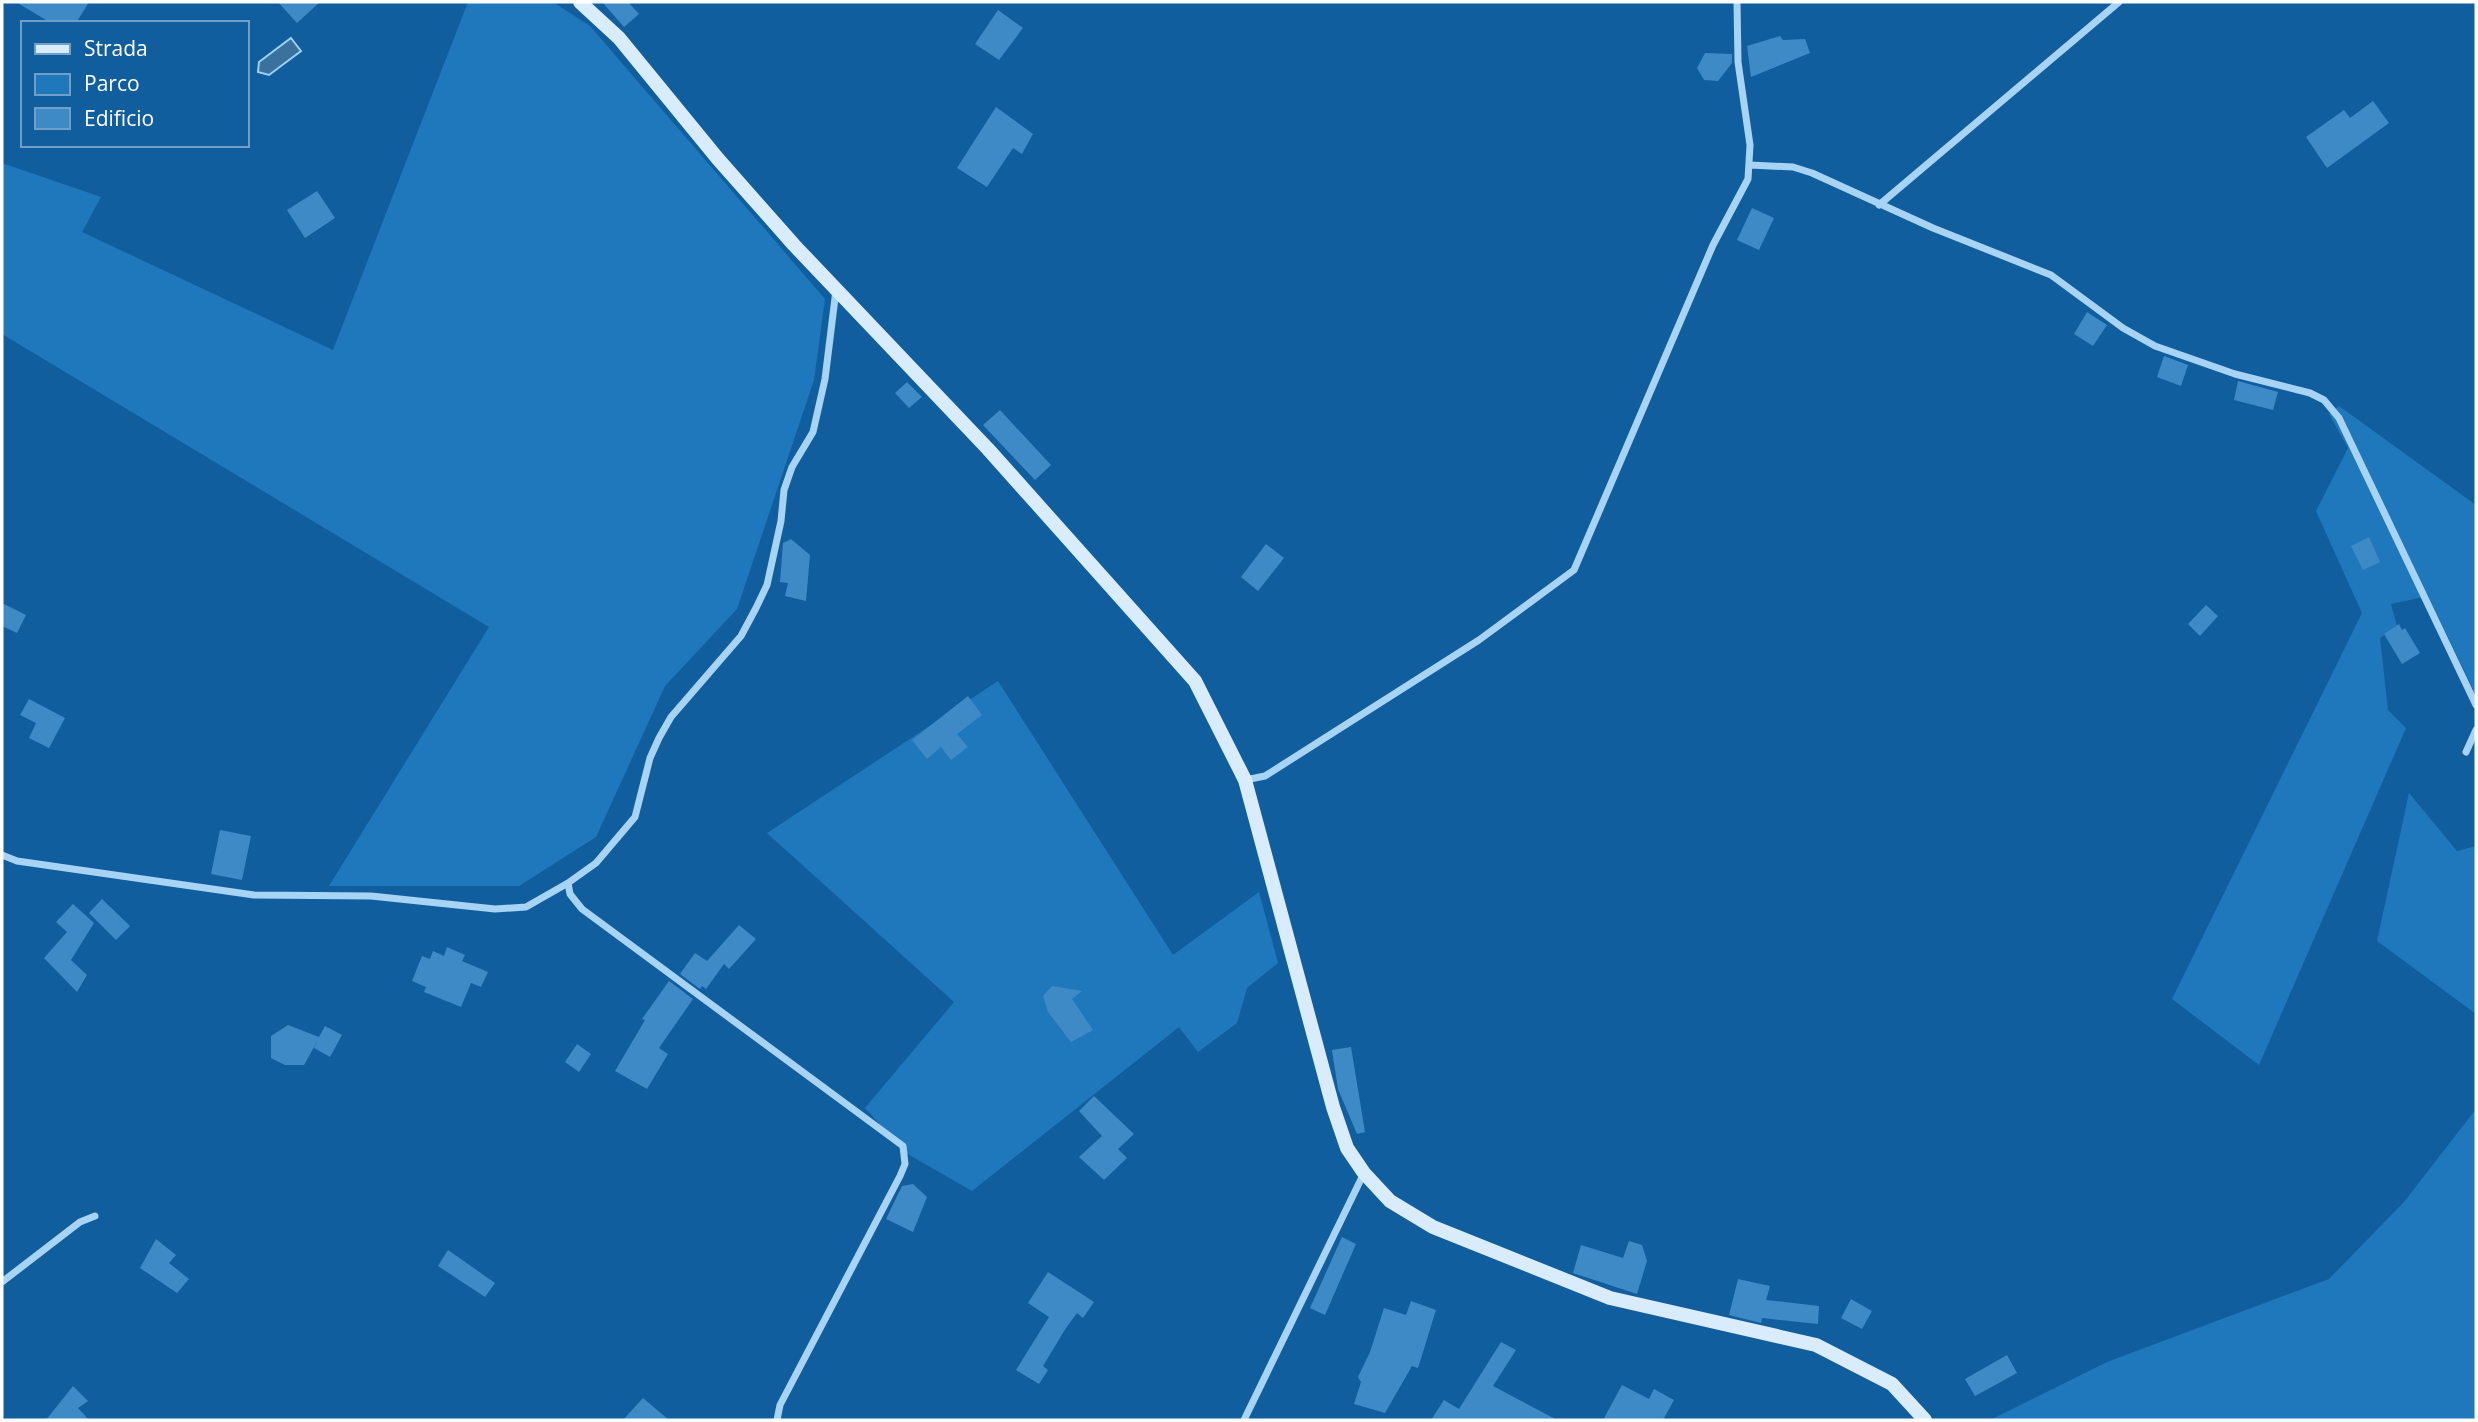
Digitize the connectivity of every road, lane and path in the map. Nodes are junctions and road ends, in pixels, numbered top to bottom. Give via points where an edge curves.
1 (580, 2) edge
2 (1737, 2) edge
3 (2119, 2) edge
4 (1750, 165) junction
5 (1879, 205) junction
6 (836, 289) junction
7 (2476, 705) edge
8 (2476, 730) edge
9 (2466, 752) dead end
10 (1245, 780) junction
11 (2, 855) edge
12 (568, 883) junction
13 (1364, 1173) junction
14 (95, 1216) dead end
15 (2, 1282) edge
16 (777, 1420) edge
17 (1244, 1420) edge
18 (1925, 1420) edge

1 - 6 main road via 619,38 718,159
2 - 4 street via 1738,62
3 - 5 street
4 - 5 street via 1793,166
4 - 10 street via 1748,179 1713,245 1574,570 1457,654 1265,776
5 - 7 street via 2050,275 2155,346 2324,400 2339,418
6 - 10 main road via 988,449 1195,681
6 - 12 street via 814,432 784,490 766,585 756,608 741,636 671,717 650,758 635,817 596,863
8 - 9 street
10 - 13 main road via 1333,1107 1347,1148
11 - 12 street via 17,861 254,895 371,897 495,909 526,907
12 - 16 street via 582,909 903,1146 905,1164 900,1176 780,1405
13 - 17 street
13 - 18 main road via 1390,1201 1433,1227 1610,1298 1815,1345 1892,1384
14 - 15 street via 80,1222

